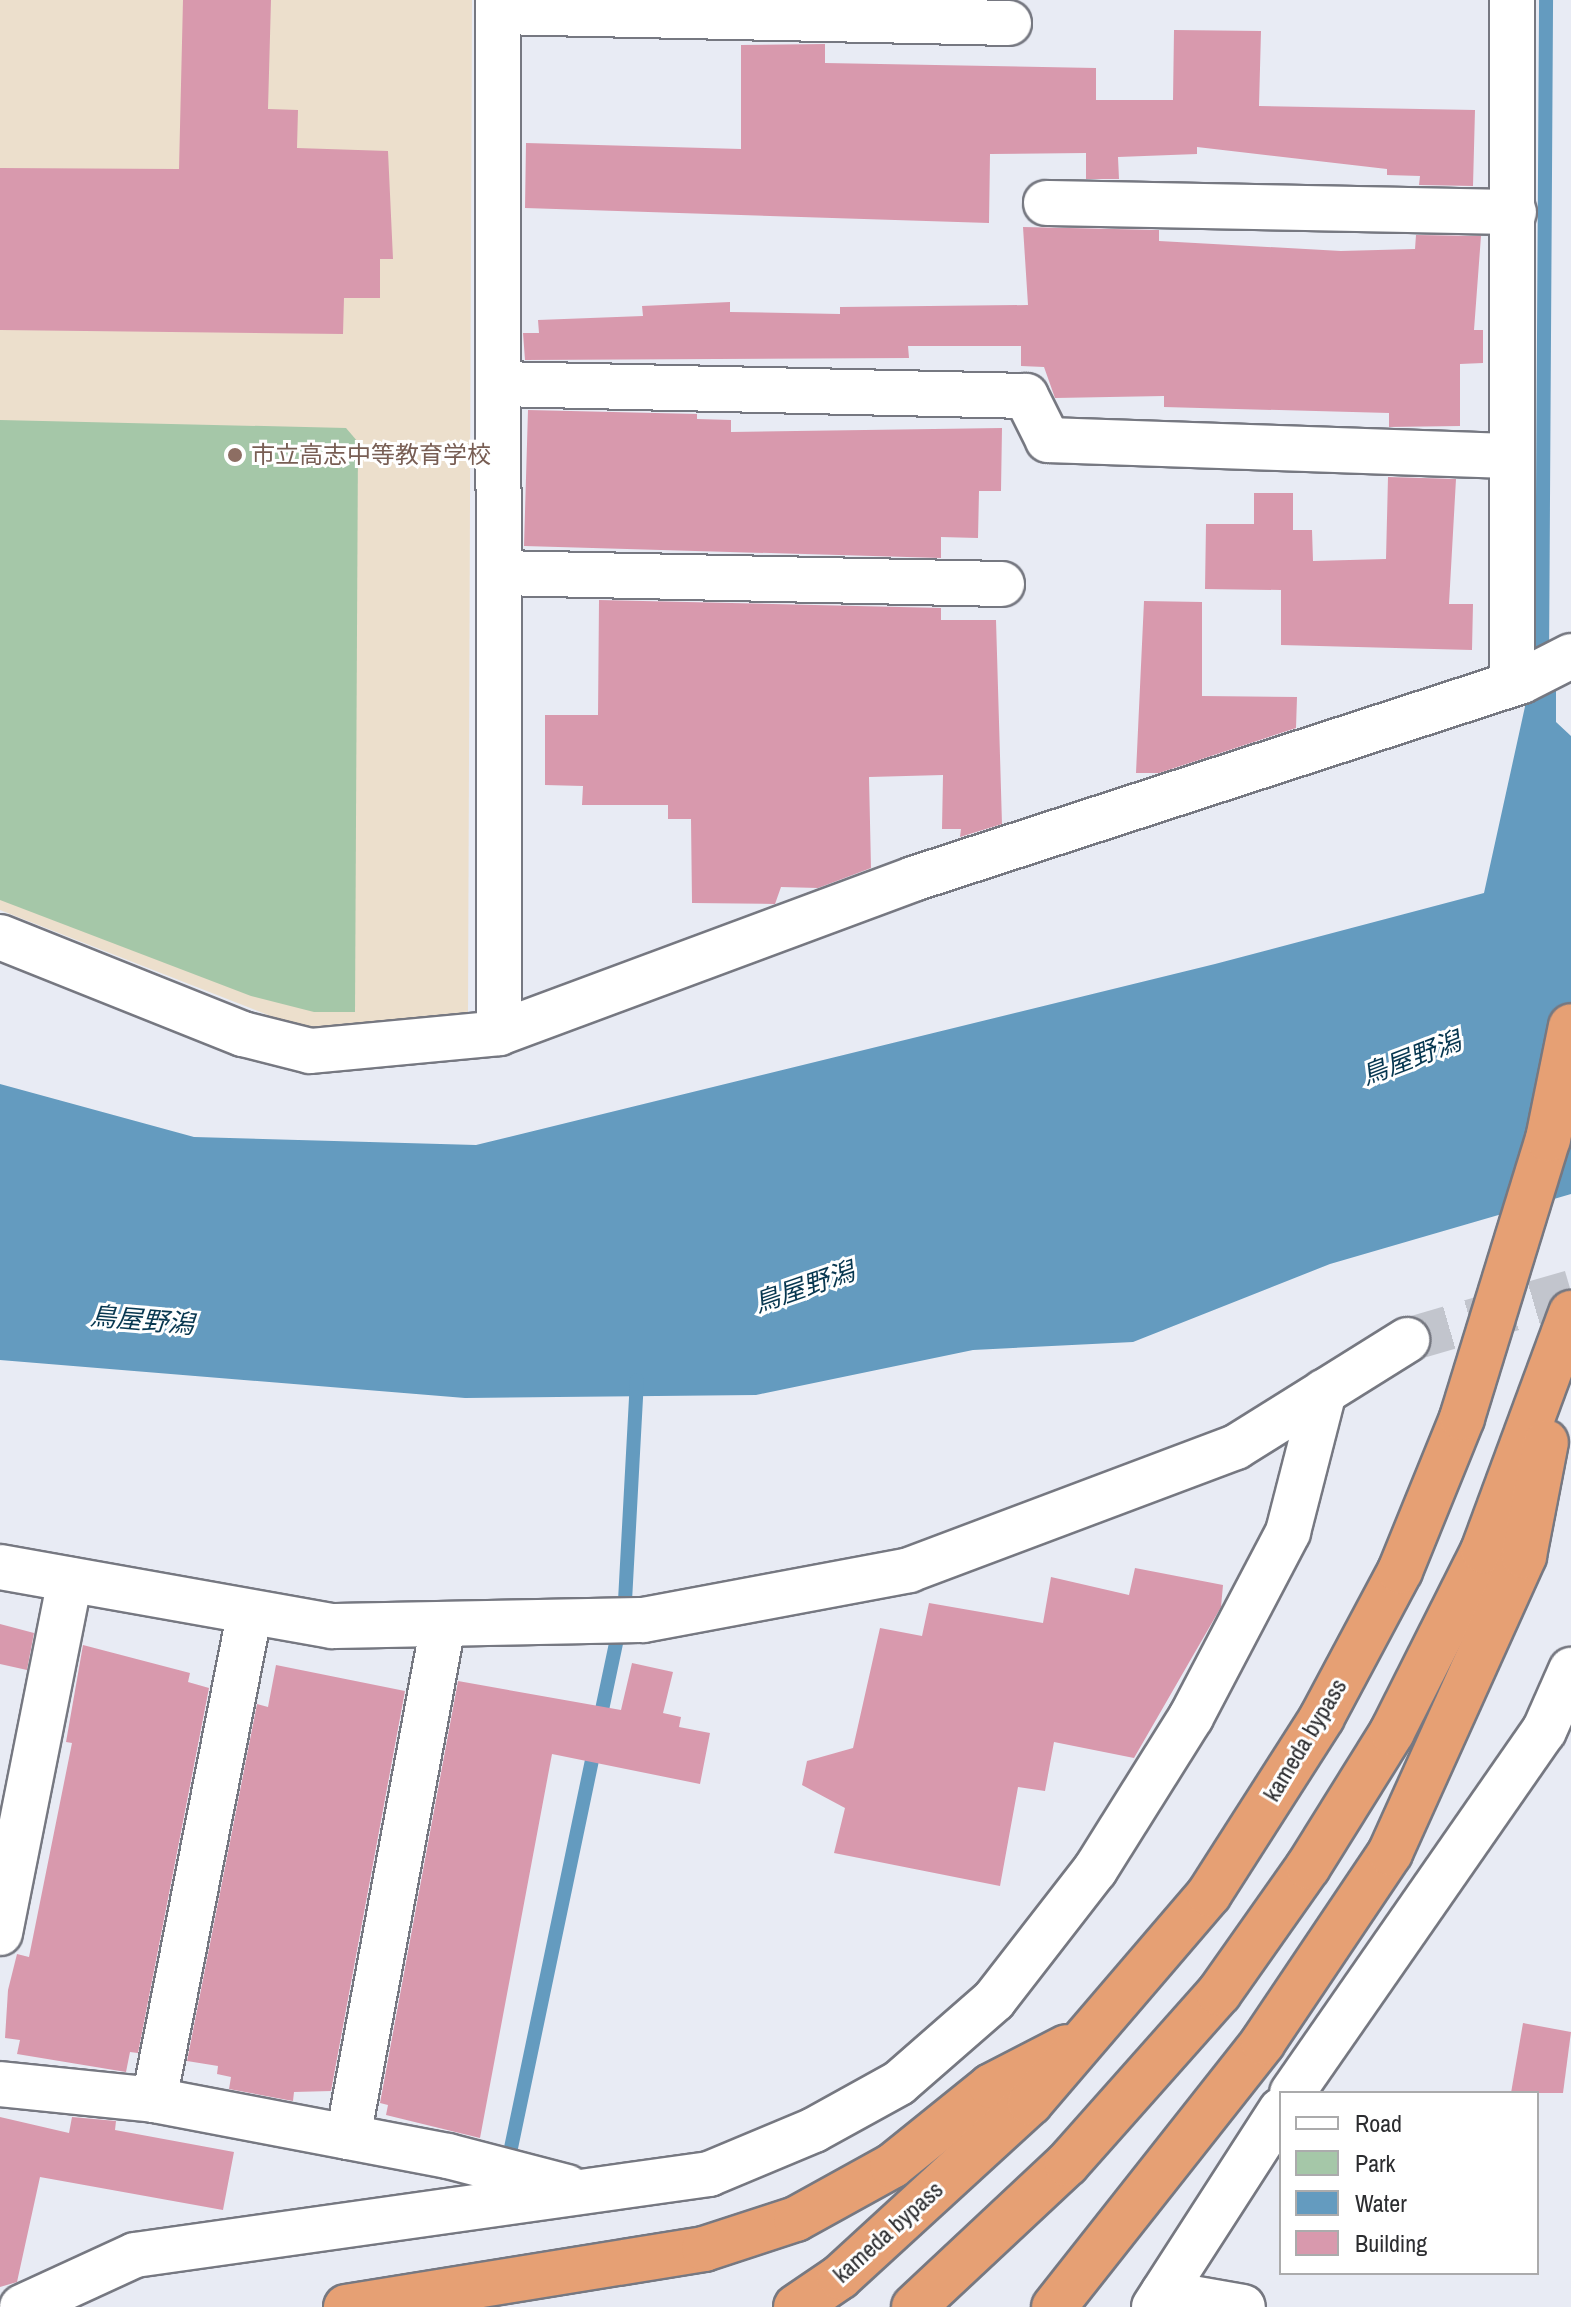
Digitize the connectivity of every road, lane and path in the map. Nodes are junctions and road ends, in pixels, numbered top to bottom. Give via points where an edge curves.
1 (1512, 0) edge
2 (498, 6) edge
3 (1009, 23) dead end
4 (1046, 203) dead end
5 (1514, 212) junction
6 (499, 384) junction
7 (1508, 456) junction
8 (499, 573) junction
9 (1002, 584) dead end
10 (1568, 658) edge
11 (1517, 683) junction
12 (0, 937) edge
13 (1571, 1026) edge
14 (499, 1033) junction
15 (1571, 1314) edge
16 (1407, 1340) tunnel mouth
17 (1324, 1392) junction
18 (0, 1567) edge
19 (70, 1580) junction
20 (250, 1612) junction
21 (443, 1625) junction
22 (1571, 1670) edge
23 (0, 1933) edge
24 (1090, 2035) junction
25 (0, 2084) edge
26 (1293, 2091) edge
27 (154, 2100) junction
28 (1279, 2113) edge
29 (348, 2137) junction
30 (597, 2195) junction
31 (1159, 2300) edge
32 (22, 2307) edge
33 (346, 2307) edge
34 (796, 2307) edge
35 (914, 2307) edge
36 (1054, 2307) edge
37 (1243, 2307) edge

1 - 5 street
2 - 3 street
2 - 6 street
4 - 5 street
5 - 7 street
6 - 7 street via 1026,396 1048,440
6 - 8 street
7 - 11 street
8 - 9 street
8 - 14 street
10 - 11 street
11 - 14 street via 913,879
12 - 14 street via 243,1034 310,1051
13 - 24 highway, kameda bypass via 1509,1270 1462,1418 1400,1571 1322,1717 1209,1894
15 - 35 highway via 1483,1551 1392,1732 1308,1867 1219,1993 1067,2164
15 - 36 highway via 1524,1556 1390,1853 1263,2042
16 - 17 street
17 - 21 street via 1236,1447 909,1570 643,1620
17 - 30 street via 1288,1532 1191,1717 1095,1870 994,2000 899,2083 814,2130 709,2174
18 - 19 street
19 - 20 street
19 - 23 street
20 - 21 street via 332,1626
20 - 27 street
21 - 29 street
22 - 26 street via 1544,1731
24 - 33 highway via 991,2086 892,2166 796,2219 704,2249
24 - 34 highway, kameda bypass via 1030,2103 840,2277
25 - 27 street
27 - 29 street
28 - 31 street
29 - 30 street
30 - 32 street via 354,2218 135,2255
31 - 37 street

